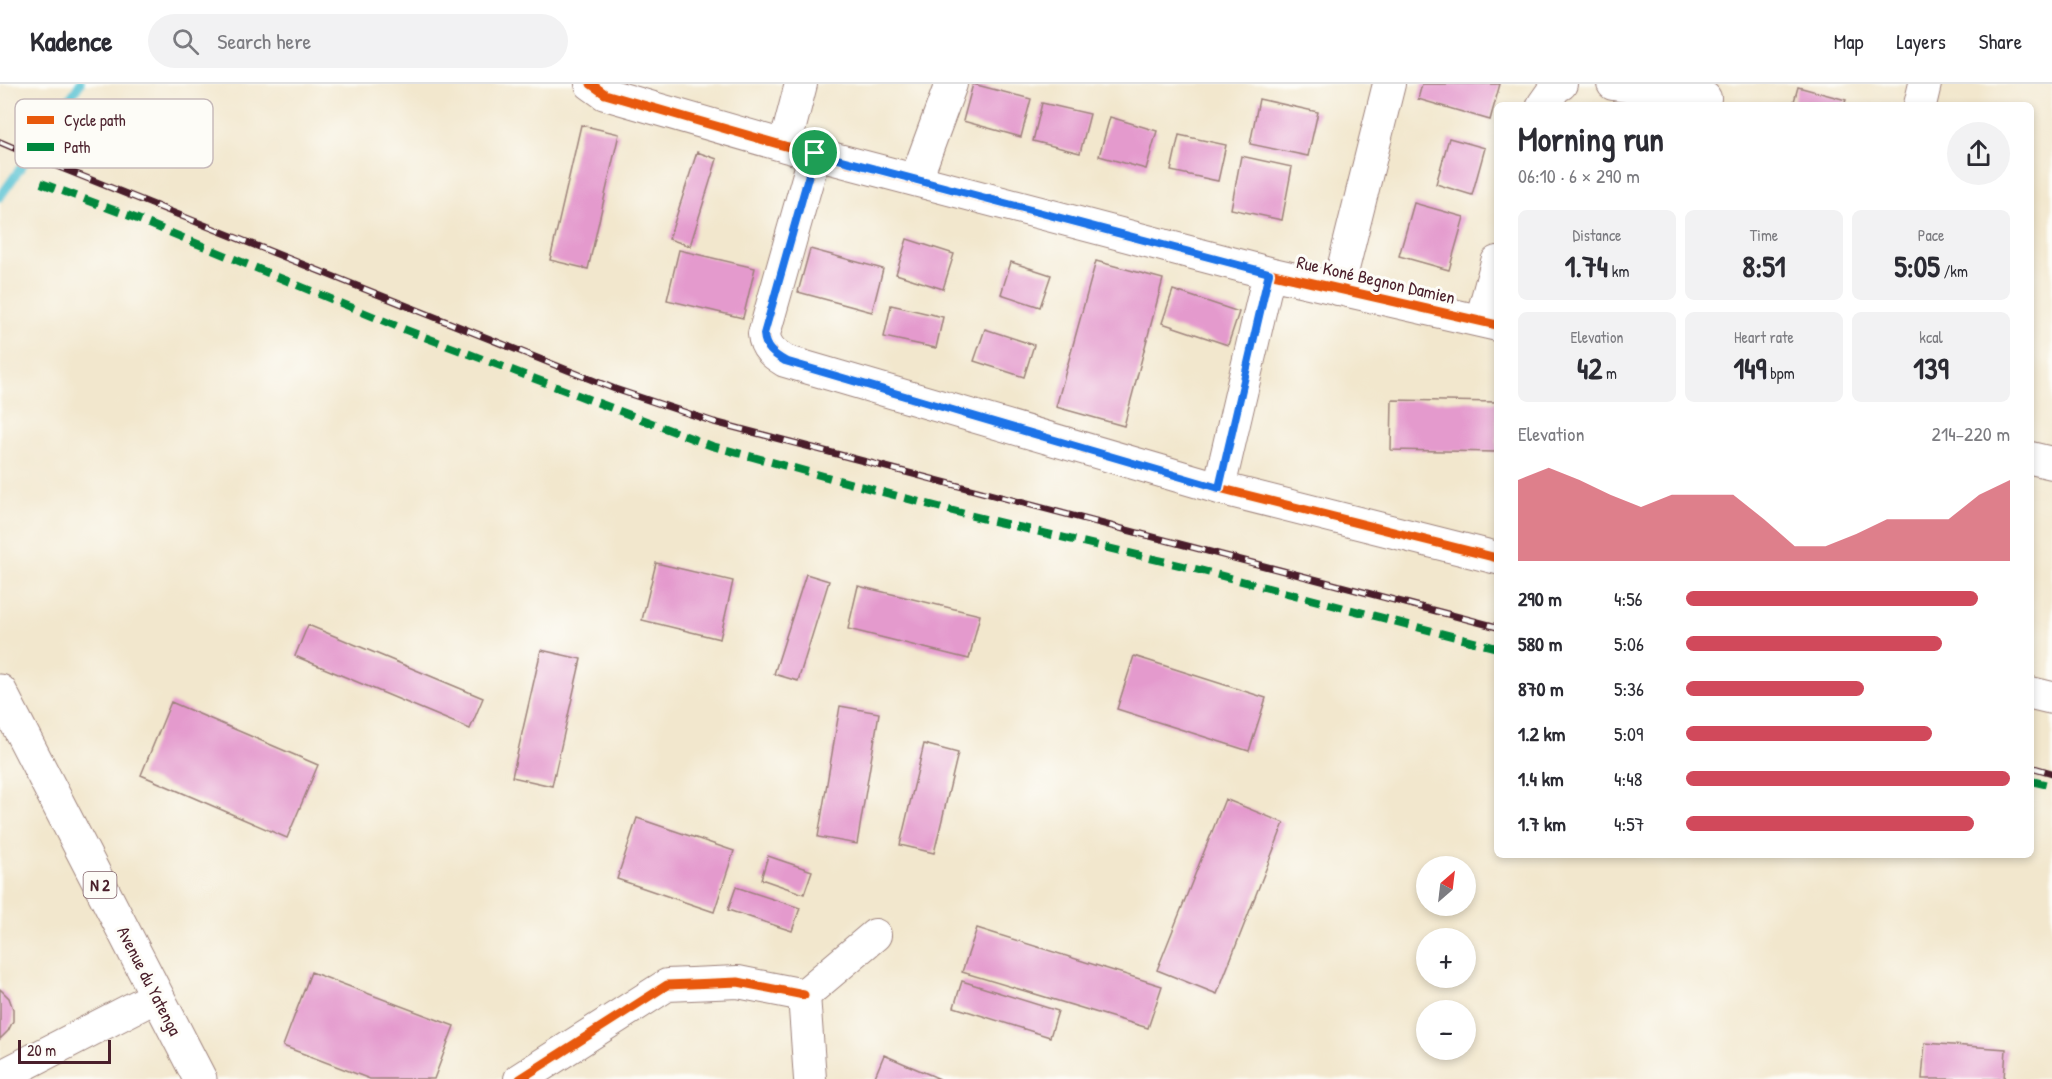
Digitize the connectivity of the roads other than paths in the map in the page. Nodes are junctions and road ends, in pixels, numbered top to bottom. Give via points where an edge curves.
1 (591, 84) edge
2 (801, 84) edge
3 (951, 84) edge
4 (1389, 84) edge
5 (1561, 84) edge
6 (1613, 84) edge
7 (1925, 84) edge
8 (1705, 98) dead end
9 (1545, 102) edge
10 (1921, 102) edge
11 (784, 146) junction
12 (815, 153) junction
13 (916, 179) junction
14 (1269, 273) junction
15 (1494, 285) edge
16 (1338, 290) junction
17 (1489, 323) edge
18 (2034, 459) edge
19 (2052, 463) edge
20 (1219, 488) junction
21 (1494, 557) edge
22 (0, 691) edge
23 (2034, 694) edge
24 (2052, 698) edge
25 (875, 935) dead end
26 (804, 995) junction
27 (157, 996) junction
28 (0, 1077) edge
29 (200, 1079) edge
30 (520, 1079) edge
31 (810, 1079) edge

1 - 11 street, Rue Koné Begnon Damien via 605,94
2 - 11 street
3 - 13 street
4 - 16 street
5 - 9 street
6 - 8 street
7 - 10 street
11 - 12 street, Rue Koné Begnon Damien
12 - 13 street, Rue Koné Begnon Damien
12 - 20 street via 764,334 765,343 776,356
13 - 14 street, Rue Koné Begnon Damien
14 - 16 street, Rue Koné Begnon Damien
14 - 20 street
15 - 17 street
16 - 17 street, Rue Koné Begnon Damien
18 - 19 street
20 - 21 street
22 - 27 main road, Avenue du Yatenga / N 2
23 - 24 street
25 - 26 street
26 - 30 street via 738,982 667,985
26 - 31 street
27 - 28 street
27 - 29 main road, Avenue du Yatenga / N 2

